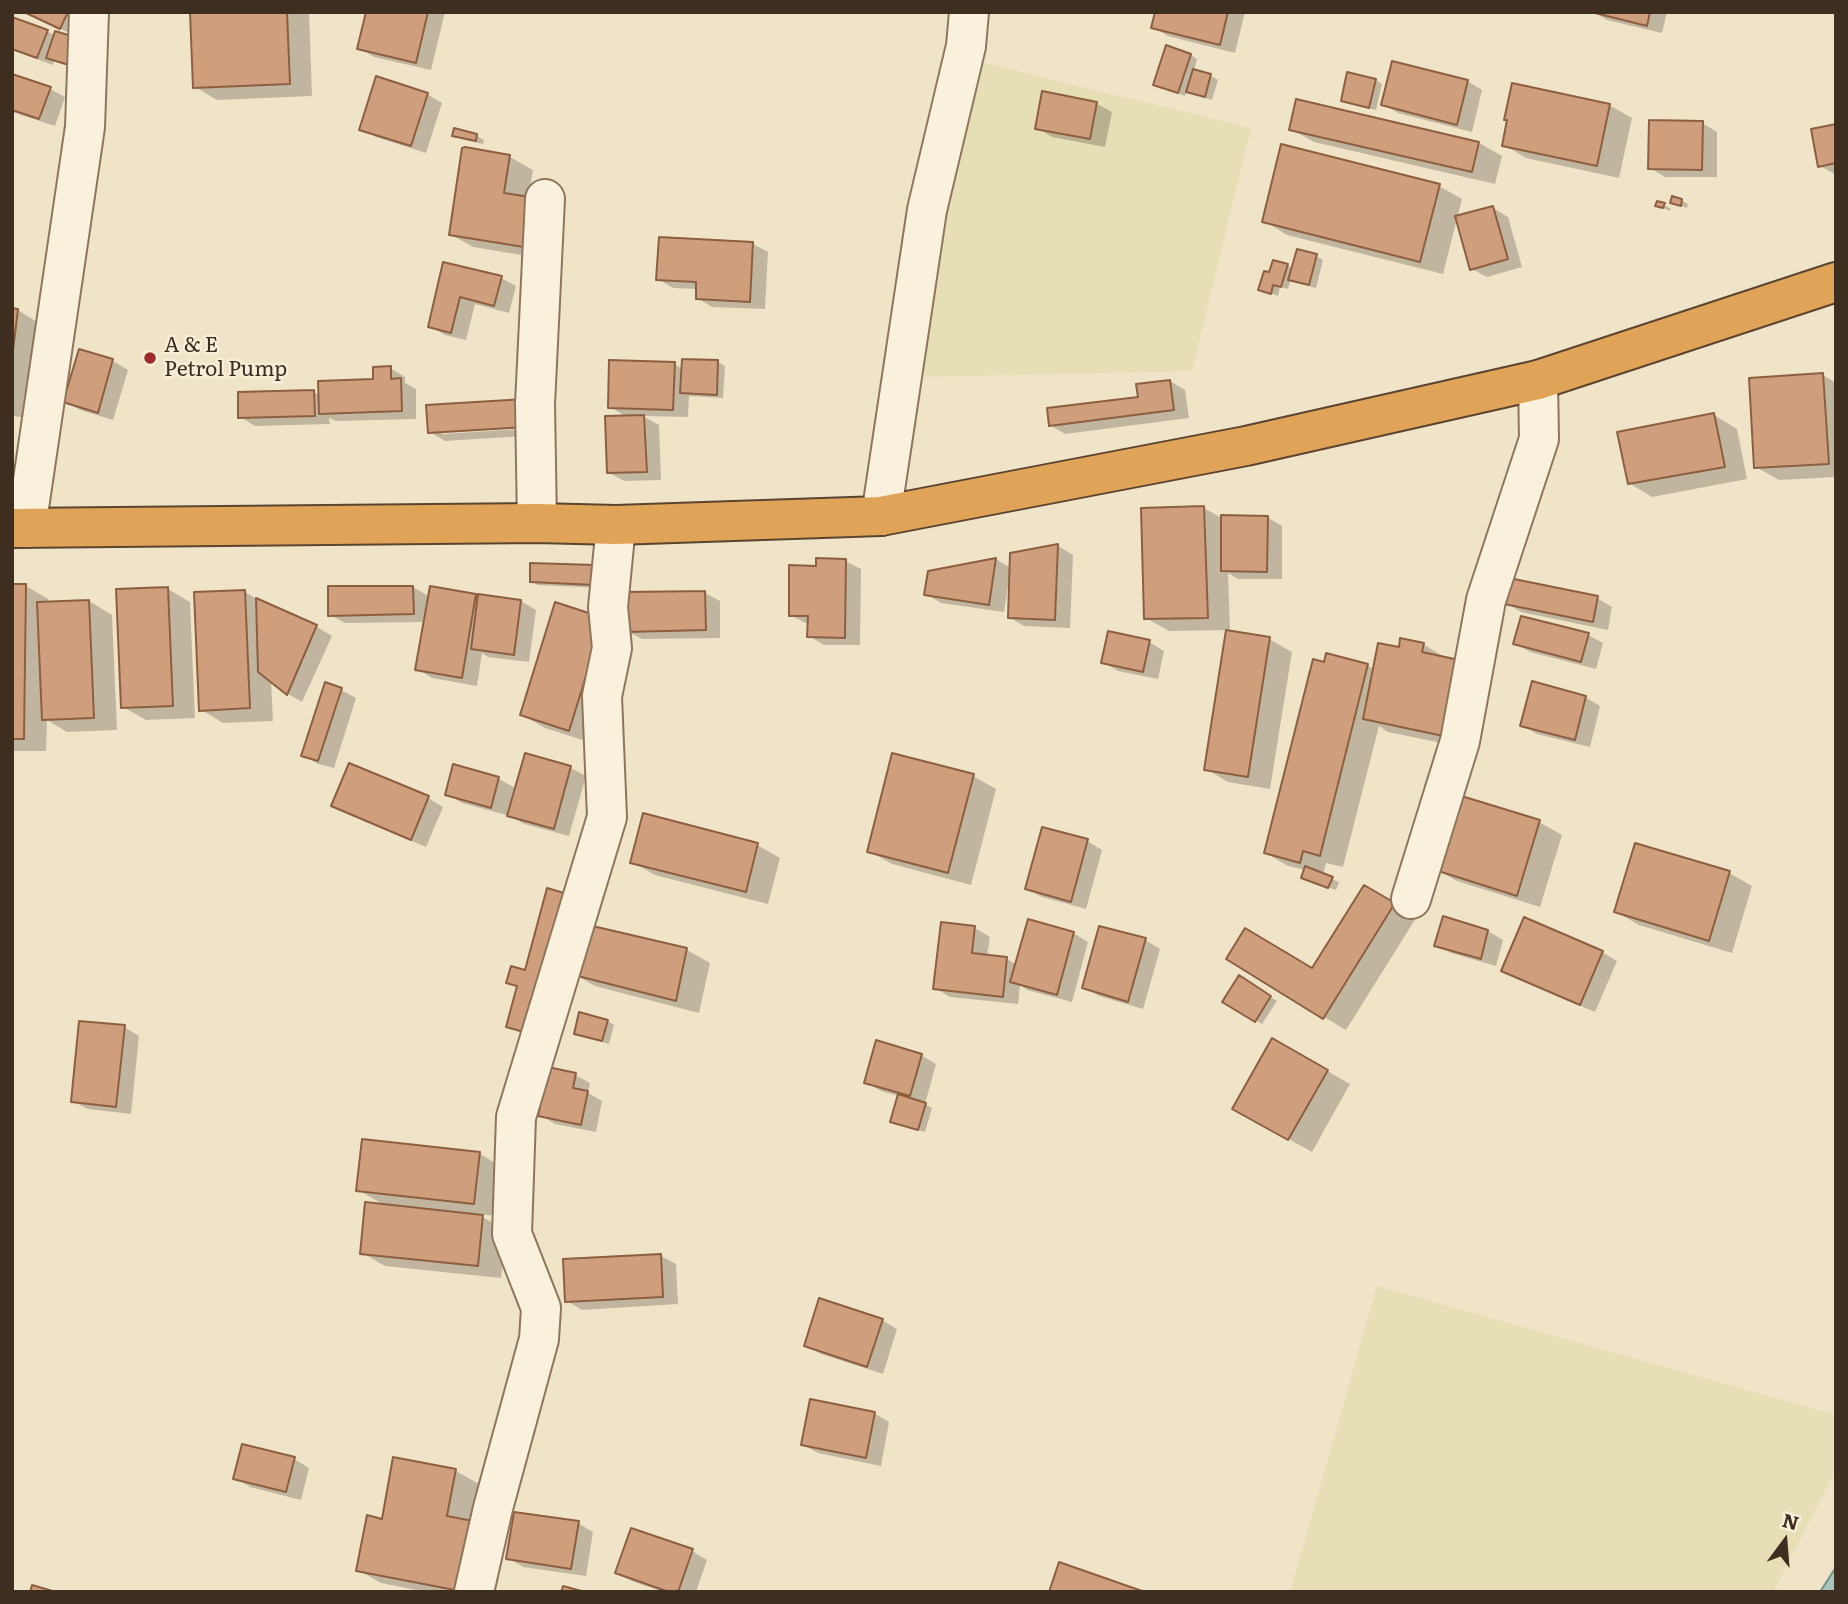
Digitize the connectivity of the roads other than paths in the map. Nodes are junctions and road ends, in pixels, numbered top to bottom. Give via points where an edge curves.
1 (89, 12) edge
2 (969, 12) edge
3 (545, 199) dead end
4 (1836, 282) edge
5 (1538, 380) junction
6 (881, 516) junction
7 (537, 523) junction
8 (616, 525) junction
9 (19, 528) edge
10 (1411, 899) dead end
11 (474, 1592) edge

1 - 9 street via 85,127
2 - 6 street via 966,46 927,210
3 - 7 street via 535,404
4 - 5 highway
5 - 6 highway via 1246,446
5 - 10 street via 1539,439 1486,600 1460,741
6 - 8 highway
7 - 8 highway
7 - 9 highway
8 - 11 street via 608,607 612,648 602,696 607,817 516,1117 512,1234 541,1308 539,1339

